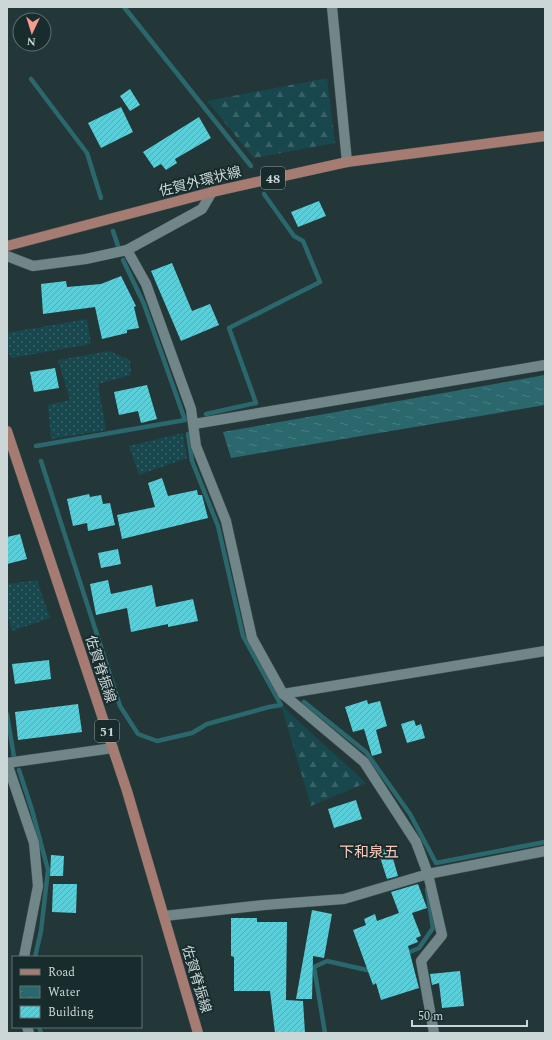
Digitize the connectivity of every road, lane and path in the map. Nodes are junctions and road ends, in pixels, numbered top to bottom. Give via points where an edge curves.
1 (332, 7) edge
2 (545, 136) edge
3 (347, 162) junction
4 (212, 192) junction
5 (7, 246) edge
6 (127, 250) junction
7 (7, 256) edge
8 (545, 365) edge
9 (194, 424) junction
10 (7, 431) edge
11 (545, 651) edge
12 (283, 694) junction
13 (113, 748) junction
14 (545, 851) edge
15 (428, 874) junction
16 (164, 916) junction
17 (24, 956) edge
18 (198, 1033) edge
19 (434, 1033) edge

1 - 3 street
2 - 3 main road, 佐賀外環状線 / 48
3 - 4 main road, 佐賀外環状線 / 48
4 - 5 main road, 佐賀外環状線 / 48
4 - 6 street via 202,209
6 - 7 street via 33,266
6 - 9 street via 146,284 191,409
8 - 9 street
9 - 12 street via 196,446 226,521 252,638
10 - 13 main road, 佐賀脊振線 / 51
11 - 12 street
12 - 15 street via 364,762 416,842
13 - 16 main road, 佐賀脊振線 / 51
13 - 17 street via 7,763 34,844 38,886
14 - 15 street
15 - 16 street via 344,900 264,905
15 - 19 street via 442,935 421,961
16 - 18 main road, 佐賀脊振線 / 51

